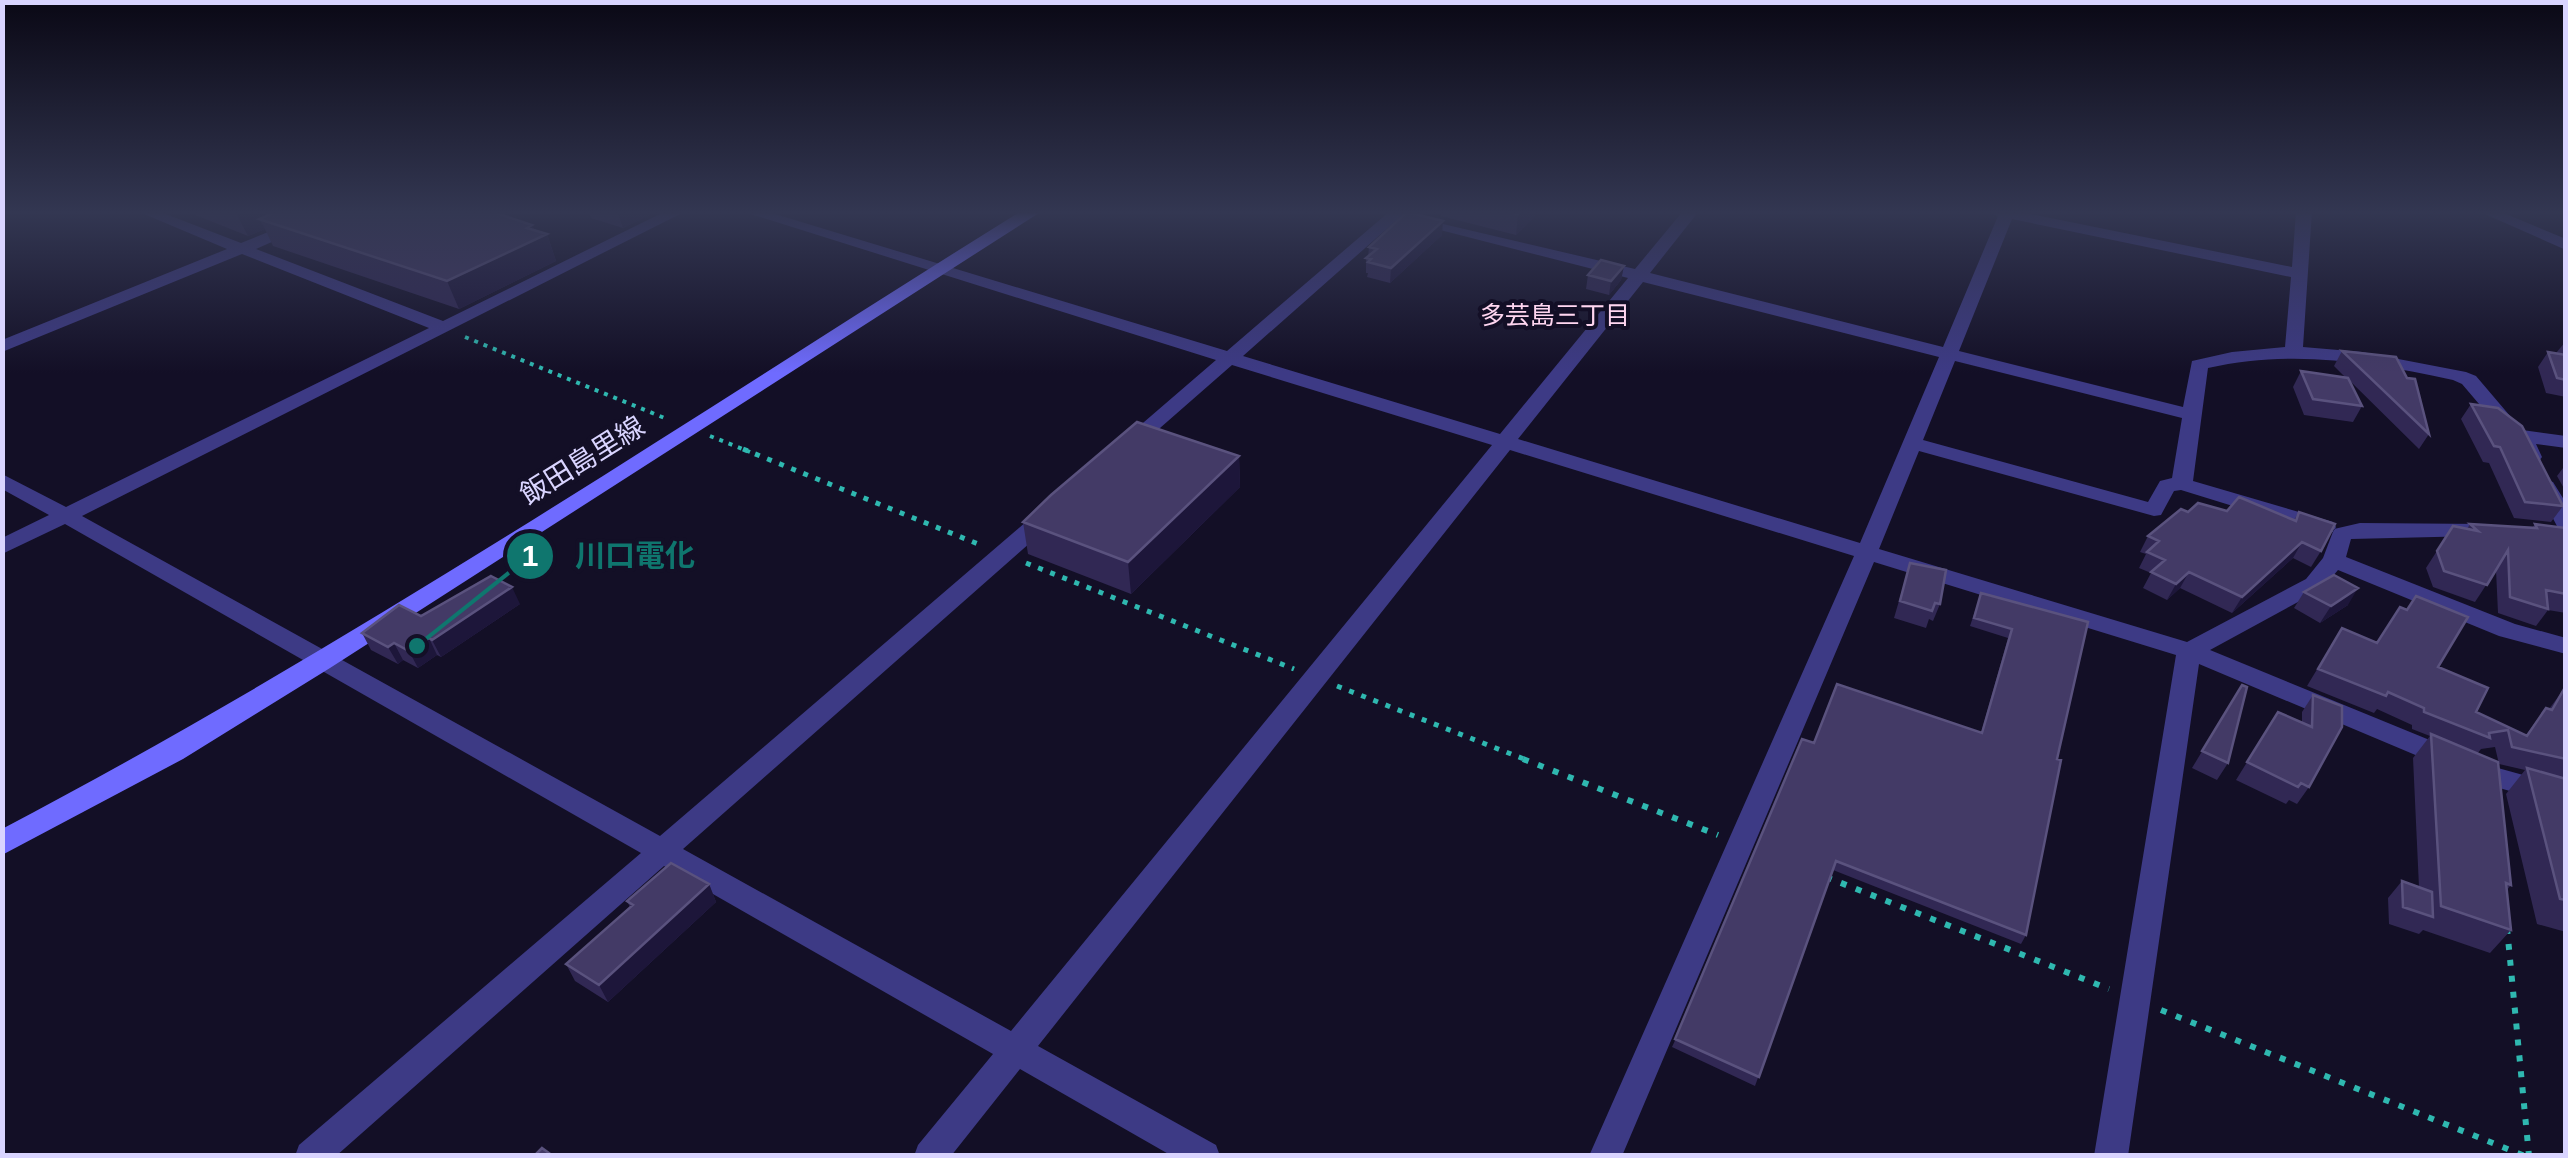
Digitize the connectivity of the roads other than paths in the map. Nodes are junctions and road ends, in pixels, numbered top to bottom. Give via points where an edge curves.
1 (201, 265) edge
2 (281, 265) edge
3 (569, 265) edge
4 (927, 265) edge
5 (946, 265) edge
6 (1337, 265) edge
7 (1597, 265) edge
8 (1648, 265) edge
9 (1982, 265) edge
10 (2257, 265) edge
11 (2301, 265) edge
12 (940, 269) junction
13 (2300, 274) junction
14 (1639, 276) junction
15 (442, 328) junction
16 (2, 347) edge
17 (2298, 352) junction
18 (1949, 354) junction
19 (1231, 357) junction
20 (2192, 415) junction
21 (2522, 436) junction
22 (1507, 442) junction
23 (2566, 442) edge
24 (1912, 443) junction
25 (1117, 456) edge
26 (2, 480) edge
27 (2182, 484) junction
28 (1060, 505) edge
29 (66, 515) junction
30 (2503, 529) edge
31 (2561, 530) edge
32 (2342, 534) junction
33 (2, 547) edge
34 (1866, 554) junction
35 (2334, 560) junction
36 (2566, 646) edge
37 (2189, 651) junction
38 (321, 662) junction
39 (2566, 797) edge
40 (2, 843) edge
41 (659, 851) junction
42 (1015, 1049) junction
43 (311, 1156) edge
44 (930, 1156) edge
45 (1204, 1156) edge
46 (1605, 1156) edge
47 (2111, 1156) edge

1 - 16 street
2 - 15 street
3 - 15 street
4 - 12 street
5 - 12 main road, 飯田島里線
6 - 19 street
7 - 14 street
8 - 14 street
9 - 18 street
10 - 13 street
11 - 13 street
12 - 19 street
12 - 38 main road, 飯田島里線
13 - 17 street
14 - 18 street
14 - 22 street
15 - 29 street
17 - 20 street via 2200,364
17 - 21 street via 2366,355 2460,376
18 - 20 street
18 - 24 street
19 - 22 street
19 - 25 street
20 - 27 street
21 - 23 street
21 - 31 street
22 - 34 street
22 - 42 street
24 - 27 street via 2154,510 2167,485
24 - 34 street
26 - 29 street
27 - 32 street
28 - 41 street
29 - 33 street
29 - 38 street
30 - 32 street
32 - 35 street
34 - 37 street
34 - 46 street
35 - 36 street via 2507,630
35 - 37 street via 2314,584
37 - 39 street via 2492,776
37 - 47 street
38 - 40 main road, 飯田島里線 via 173,752
38 - 41 street
41 - 42 street
41 - 43 street
42 - 44 street
42 - 45 street

